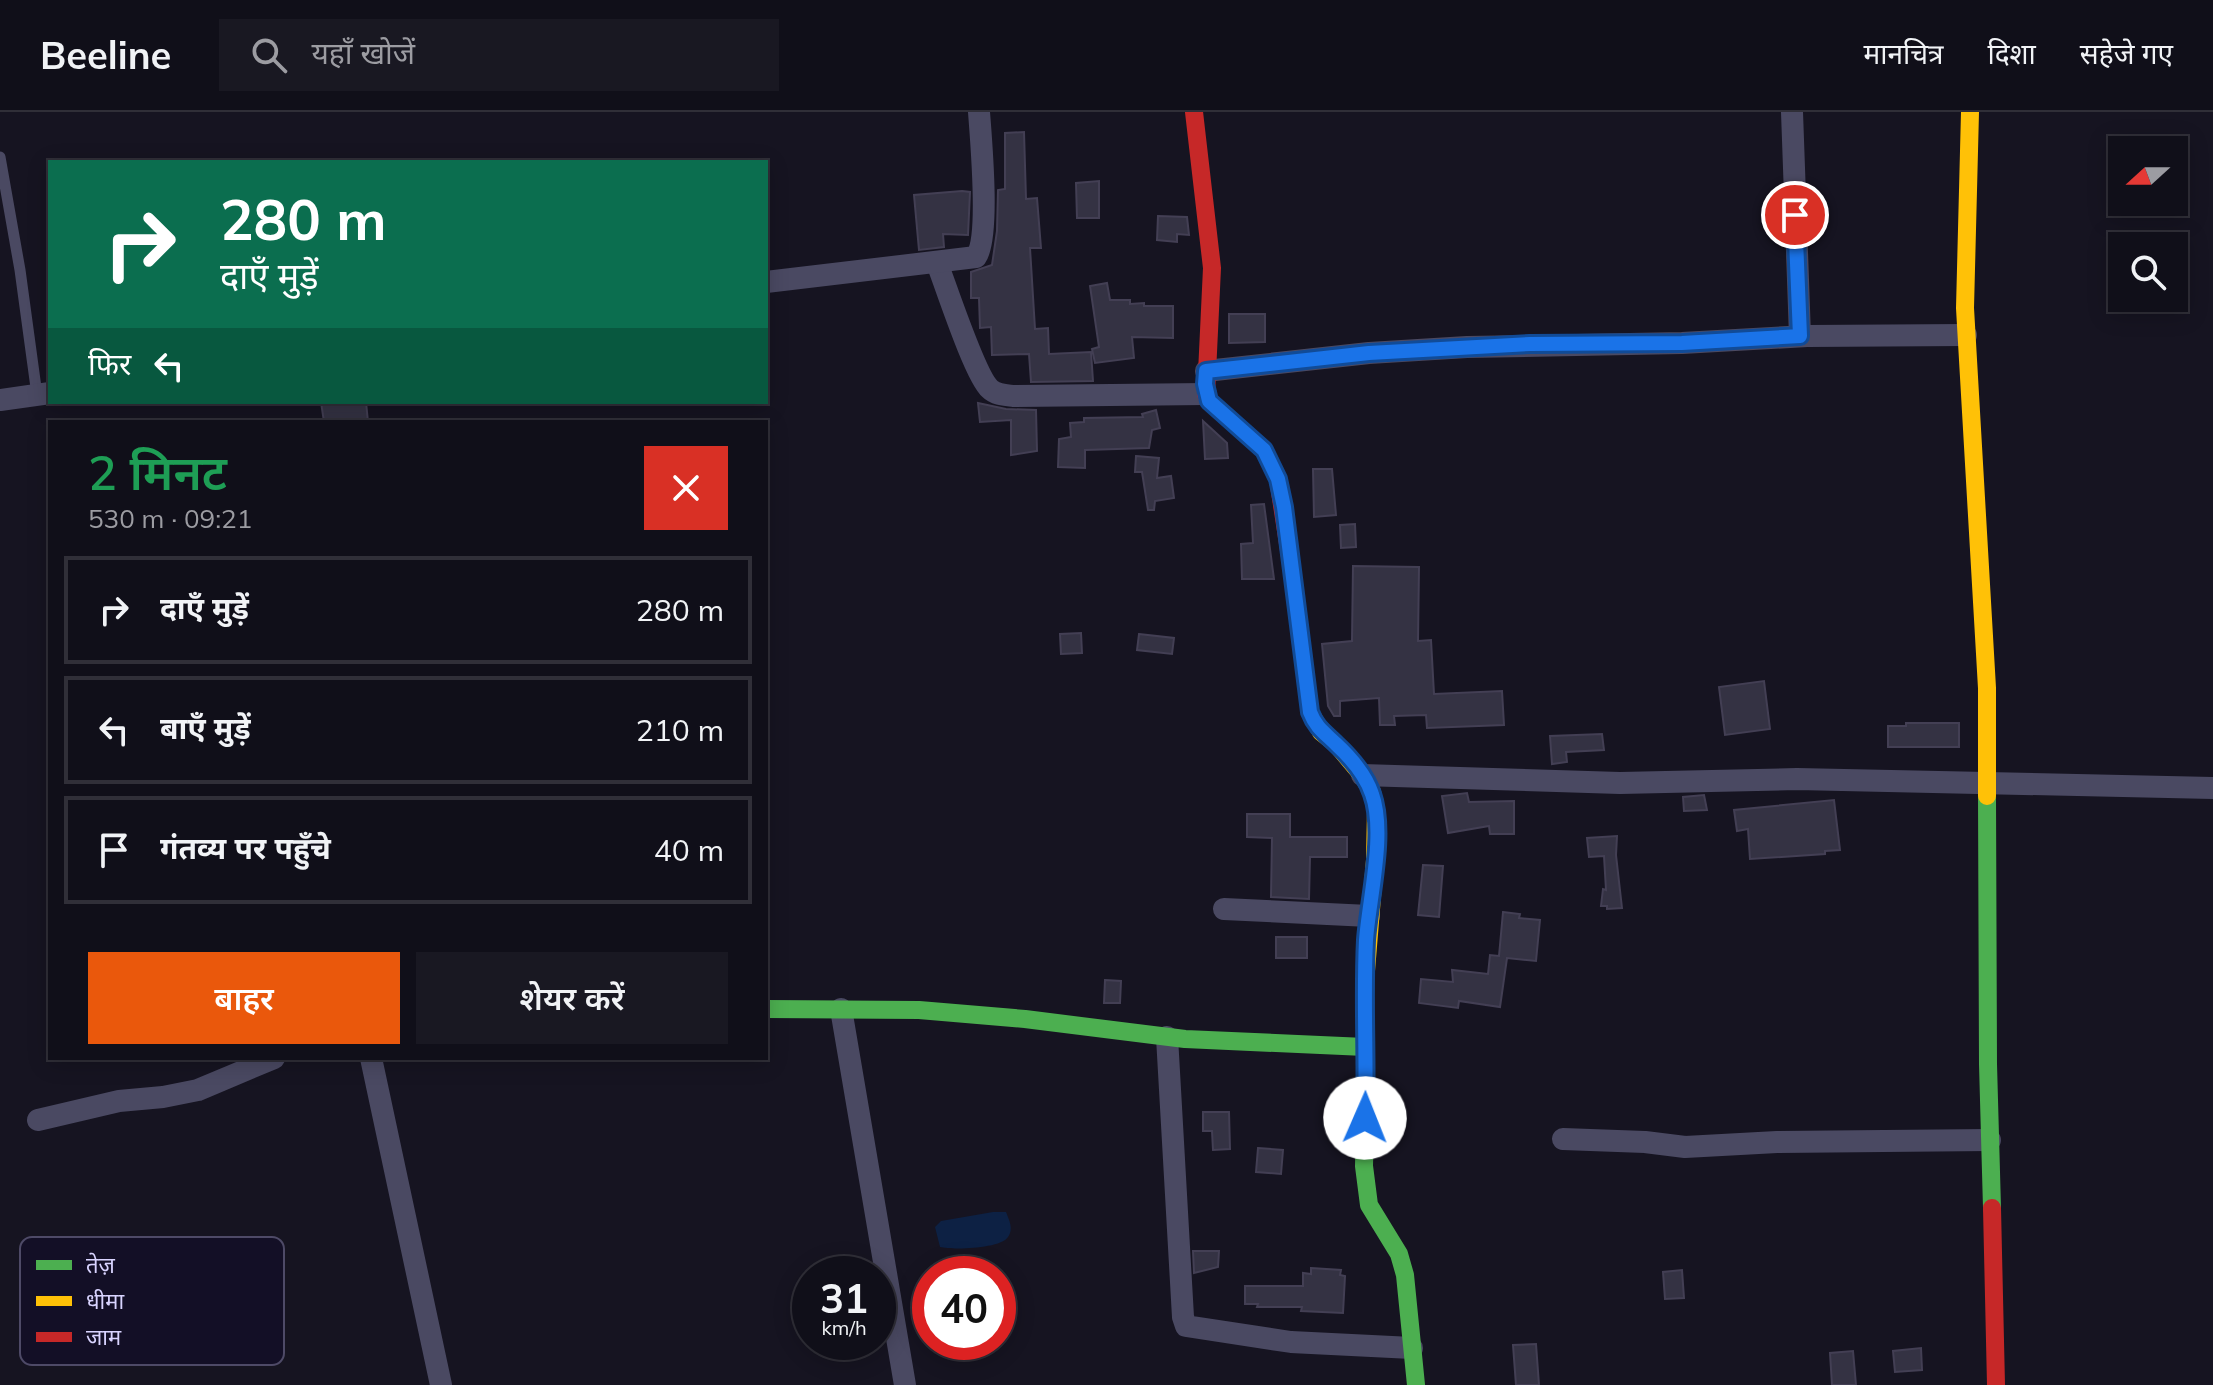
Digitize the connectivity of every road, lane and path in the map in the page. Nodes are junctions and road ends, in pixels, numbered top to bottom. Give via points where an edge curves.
1 (979, 112) edge
2 (1194, 112) edge
3 (1792, 112) edge
4 (1970, 112) edge
5 (0, 157) edge
6 (937, 263) junction
7 (768, 282) edge
8 (1966, 335) junction
9 (1800, 336) junction
10 (1206, 382) junction
11 (44, 394) edge
12 (0, 400) edge
13 (1362, 775) junction
14 (1989, 782) junction
15 (2213, 788) edge
16 (1224, 909) dead end
17 (1369, 916) junction
18 (768, 1009) edge
19 (841, 1009) junction
20 (1167, 1037) junction
21 (1365, 1047) junction
22 (269, 1060) edge
23 (371, 1060) edge
24 (38, 1120) dead end
25 (1563, 1139) dead end
26 (1990, 1140) junction
27 (1412, 1348) junction
28 (441, 1385) edge
29 (905, 1385) edge
30 (1416, 1385) edge
31 (1996, 1385) edge

1 - 6 street via 981,251 971,259
2 - 10 street via 1212,268
3 - 9 street
4 - 8 street
5 - 11 lane
6 - 7 street
6 - 10 street via 979,371 998,394
8 - 9 street
8 - 14 street
9 - 10 street via 1369,353
10 - 13 street via 1209,401 1274,465 1310,712 1321,732
11 - 12 street
13 - 14 street via 1620,783
13 - 17 street via 1376,810
14 - 15 street
14 - 26 street
16 - 17 street
17 - 21 street
18 - 19 street
19 - 20 street via 1009,1017
19 - 29 street
20 - 21 street
20 - 27 street via 1186,1326 1291,1342
21 - 27 street via 1368,1200 1402,1264
22 - 24 street via 198,1090
23 - 28 street
25 - 26 street via 1685,1147
26 - 31 street
27 - 30 street

